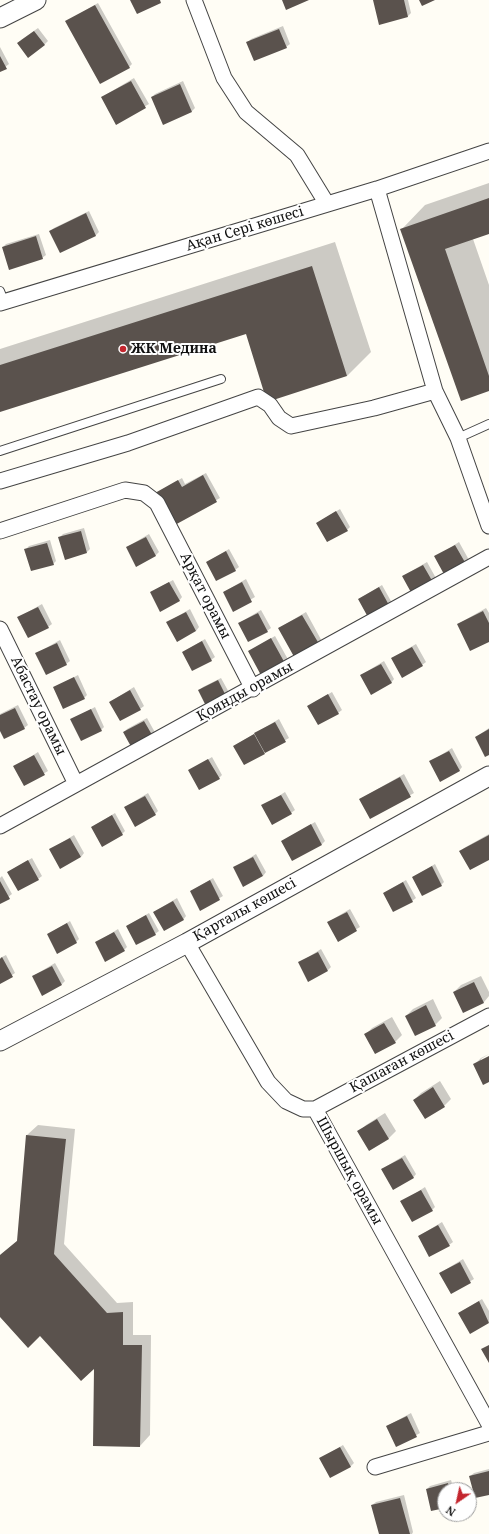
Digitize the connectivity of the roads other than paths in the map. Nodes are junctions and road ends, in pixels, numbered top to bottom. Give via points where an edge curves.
1 (36, 0) edge
2 (194, 0) edge
3 (0, 18) edge
4 (489, 151) edge
5 (376, 189) junction
6 (327, 204) junction
7 (1, 298) edge
8 (221, 379) dead end
9 (435, 391) junction
10 (489, 424) edge
11 (458, 438) junction
12 (0, 451) edge
13 (0, 481) edge
14 (489, 526) edge
15 (0, 531) edge
16 (489, 558) edge
17 (0, 629) edge
18 (253, 689) junction
19 (489, 776) edge
20 (76, 784) junction
21 (0, 826) edge
22 (187, 943) junction
23 (489, 1016) edge
24 (0, 1041) edge
25 (315, 1109) junction
26 (489, 1424) edge
27 (489, 1432) edge
28 (375, 1467) dead end

1 - 3 street
2 - 6 street via 224,78 246,112 297,155
4 - 5 street, Ақан Сері көшесі
5 - 6 street, Ақан Сері көшесі
5 - 9 street
6 - 7 street, Ақан Сері көшесі
8 - 12 lane
9 - 11 street
9 - 13 street via 374,408 291,426 258,397 128,443
10 - 11 lane
11 - 14 street
15 - 18 street, Арқат орамы via 125,490 144,493 157,503
16 - 18 street, Қоянды орамы
17 - 20 street, Абастау орамы
18 - 20 street, Қоянды орамы
19 - 22 street, Қарталы көшесі
20 - 21 street, Қоянды орамы
22 - 24 street, Қарталы көшесі
22 - 25 street, Шыршық орамы via 268,1082 286,1101 303,1109
23 - 25 street, Қашаған көшесі
25 - 26 street, Шыршық орамы
27 - 28 street

